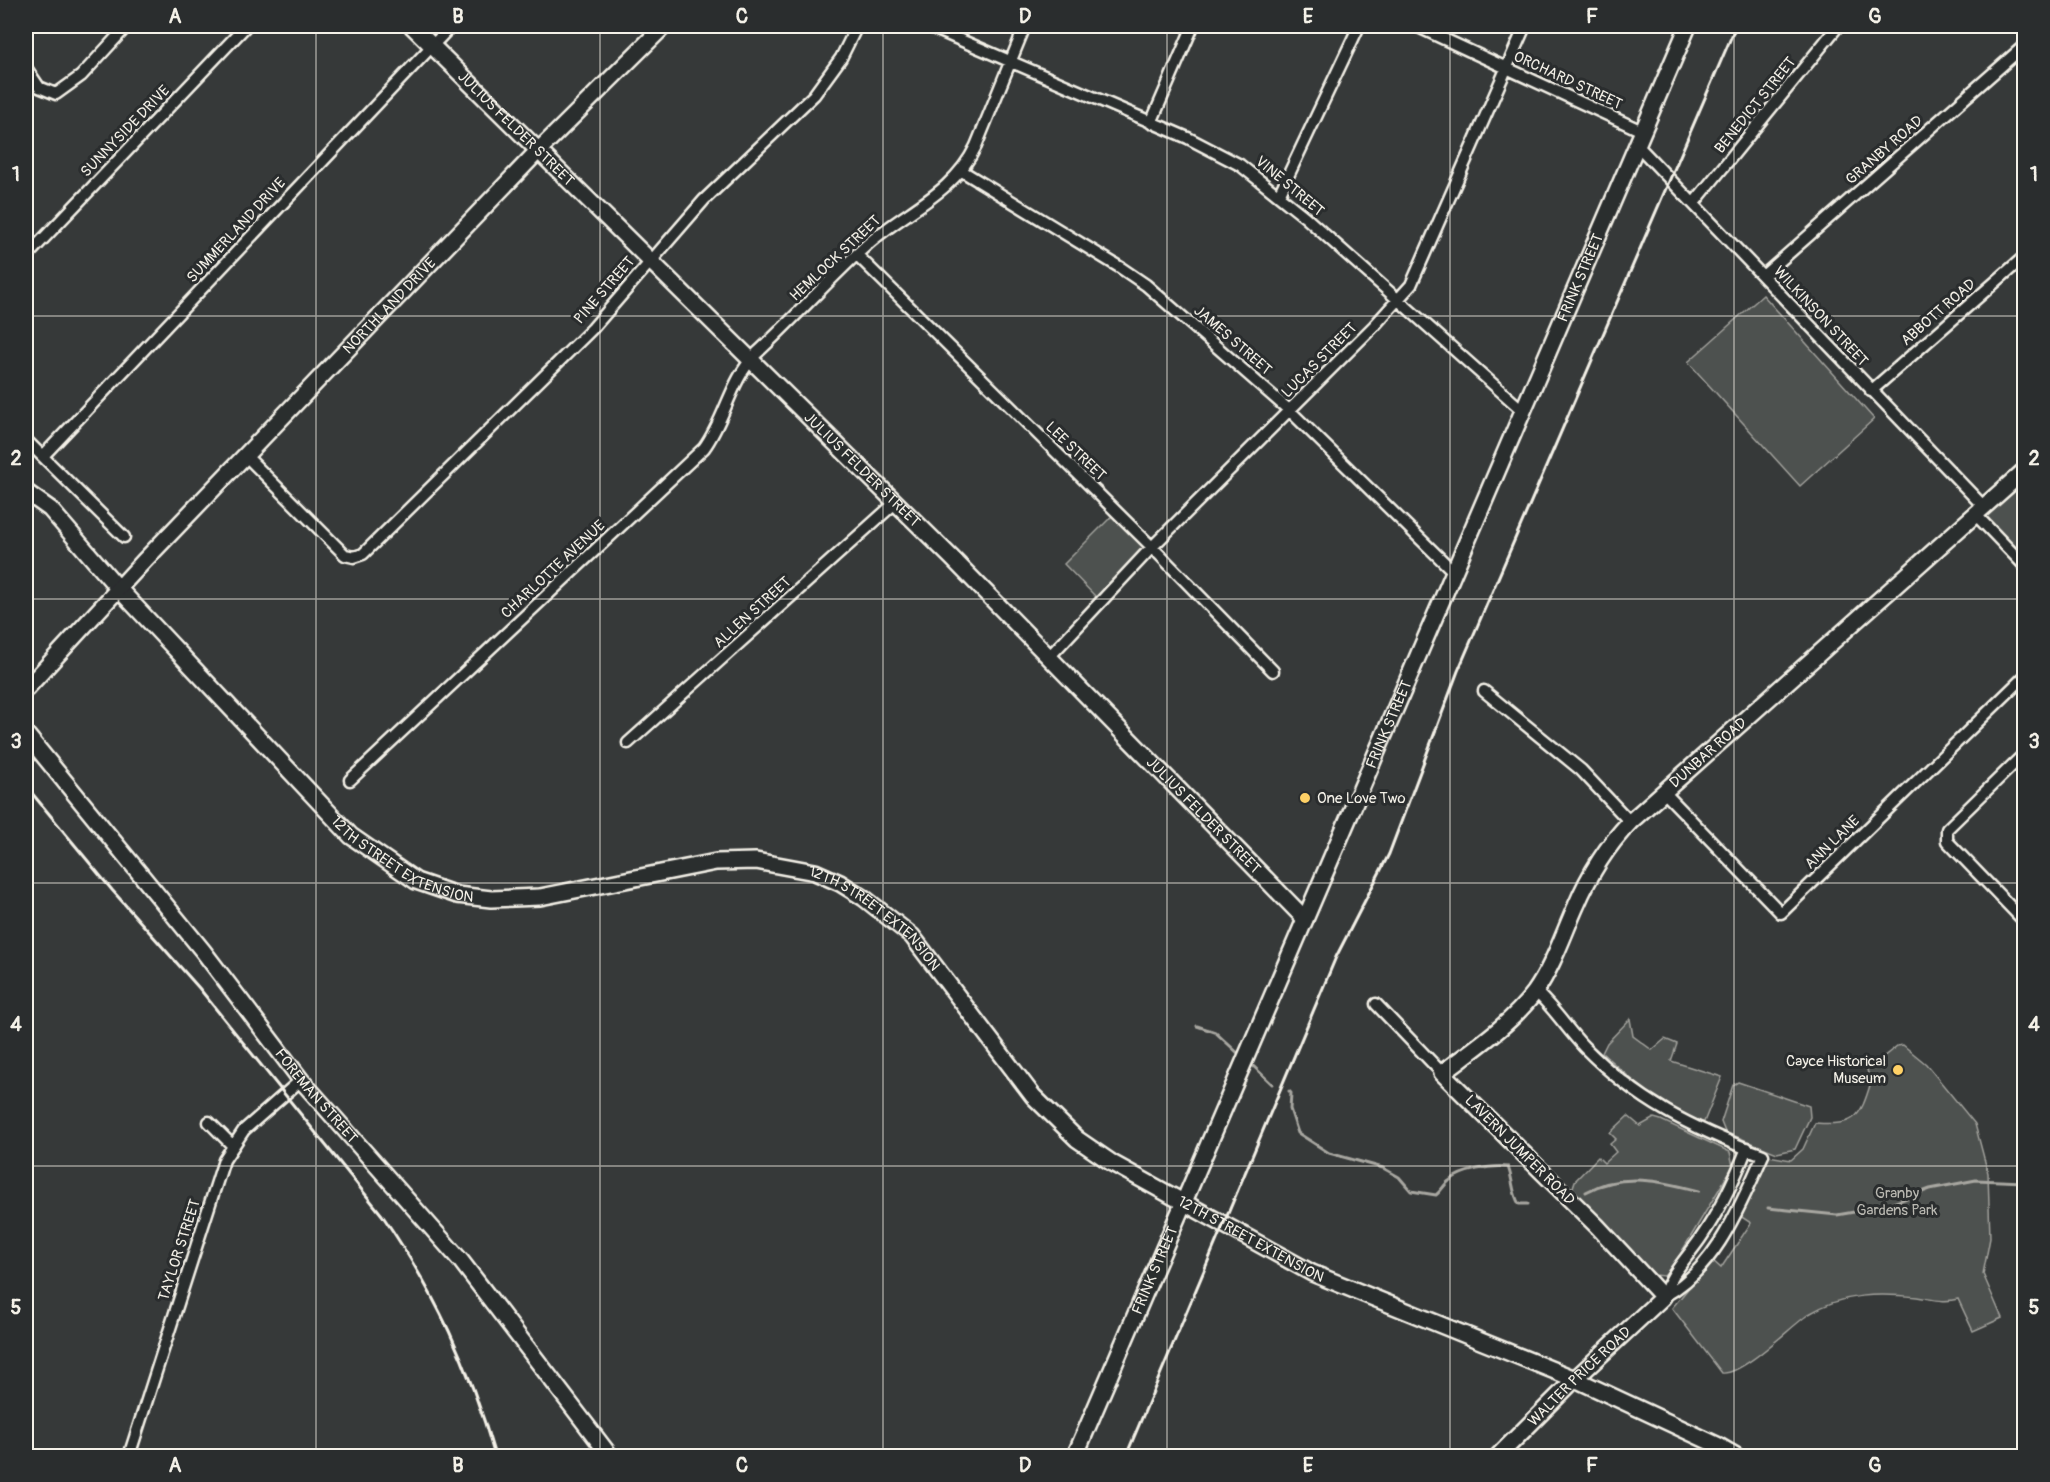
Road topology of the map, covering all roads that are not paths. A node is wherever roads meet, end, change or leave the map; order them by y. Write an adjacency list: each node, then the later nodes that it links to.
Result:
1 (127, 26): 18 (street)
2 (246, 26): 27 (street, SUNNYSIDE DRIVE)
3 (412, 26): 15 (street, JULIUS FELDER STREET)
4 (451, 26): 15 (street, SUMMERLAND DRIVE)
5 (664, 26): 22 (street, NORTHLAND DRIVE)
6 (857, 26): 29 (street, PINE STREET)
7 (928, 26): 17 (street, VINE STREET)
8 (1025, 26): 17 (street, HEMLOCK STREET)
9 (1193, 26): 20 (street)
10 (1359, 26): 24 (street)
11 (1416, 26): 19 (street, ORCHARD STREET)
12 (1525, 26): 19 (street, LUCAS STREET)
13 (1688, 26): 21 (street, FRINK STREET)
14 (1838, 26): 25 (street, BENEDICT STREET)
15 (431, 45): 22 (street, JULIUS FELDER STREET); 37 (street, SUMMERLAND DRIVE)
16 (2025, 46): 30 (street, GRANBY ROAD)
17 (1010, 61): 20 (street, VINE STREET); 23 (street, HEMLOCK STREET)
18 (26, 68)
19 (1506, 68): 21 (street, ORCHARD STREET); 31 (street, LUCAS STREET)
20 (1151, 123): 24 (street, VINE STREET)
21 (1640, 138): 25 (street, WILKINSON STREET); 34 (street, FRINK STREET)
22 (538, 151): 29 (street, JULIUS FELDER STREET); 38 (street, NORTHLAND DRIVE)
23 (962, 171): 26 (street, HEMLOCK STREET); 35 (street, JAMES STREET)
24 (1279, 195): 31 (street, VINE STREET)
25 (1694, 203): 30 (street, WILKINSON STREET)
26 (857, 255): 32 (street, HEMLOCK STREET); 44 (street, LEE STREET)
27 (26, 257)
28 (2025, 257): 33 (street, ABBOTT ROAD)
29 (649, 261): 32 (street, JULIUS FELDER STREET); 38 (street, PINE STREET)
30 (1763, 276): 33 (street, WILKINSON STREET)
31 (1398, 300): 34 (street, VINE STREET); 35 (street, LUCAS STREET)
32 (749, 360): 41 (street, JULIUS FELDER STREET); 56 (street, CHARLOTTE AVENUE)
33 (1871, 391): 42 (street, WILKINSON STREET)
34 (1522, 410): 46 (street, FRINK STREET)
35 (1290, 411): 44 (street, LUCAS STREET); 46 (street, JAMES STREET)
36 (26, 440): 37 (street)
37 (43, 456): 43 (street)
38 (246, 456): 47 (street, NORTHLAND DRIVE)
39 (2025, 471): 42 (street, DUNBAR ROAD)
40 (26, 492): 47 (street, 12TH STREET EXTENSION)
41 (895, 503): 48 (street, JULIUS FELDER STREET); 54 (street, ALLEN STREET)
42 (1979, 511): 45 (street, WILKINSON STREET); 57 (street, DUNBAR ROAD)
43 (124, 537)
44 (1152, 547): 48 (street, LUCAS STREET); 49 (street, LEE STREET)
45 (2025, 565)
46 (1453, 572): 59 (street, FRINK STREET)
47 (118, 588): 51 (street); 68 (street, 12TH STREET EXTENSION)
48 (1049, 657): 59 (street, JULIUS FELDER STREET)
49 (1273, 671)
50 (2025, 676): 57 (street, ANN LANE)
51 (26, 689)
52 (1484, 691): 58 (street)
53 (26, 734): 64 (street, FOREMAN STREET)
54 (628, 743)
55 (2025, 754): 60 (street)
56 (350, 780)
57 (1664, 792): 58 (street, DUNBAR ROAD)
58 (1630, 822): 61 (street, DUNBAR ROAD)
59 (1305, 919): 68 (street, FRINK STREET)
60 (2025, 921)
61 (1535, 991): 63 (street, DUNBAR ROAD); 67 (street)
62 (1376, 1004): 63 (street, LAVERN JUMPER ROAD)
63 (1442, 1073): 69 (street, LAVERN JUMPER ROAD)
64 (301, 1080): 66 (street, TAYLOR STREET); 72 (street, FOREMAN STREET)
65 (209, 1122): 66 (street)
66 (232, 1145): 71 (street, TAYLOR STREET)
67 (1746, 1148): 69 (street); 69 (street)
68 (1184, 1202): 70 (street, 12TH STREET EXTENSION); 73 (street, FRINK STREET)
69 (1663, 1297): 70 (street, WALTER PRICE ROAD)
70 (1575, 1379): 74 (street, WALTER PRICE ROAD); 75 (street, 12TH STREET EXTENSION)
71 (129, 1456)
72 (609, 1456)
73 (1075, 1456)
74 (1498, 1456)
75 (1736, 1456)

